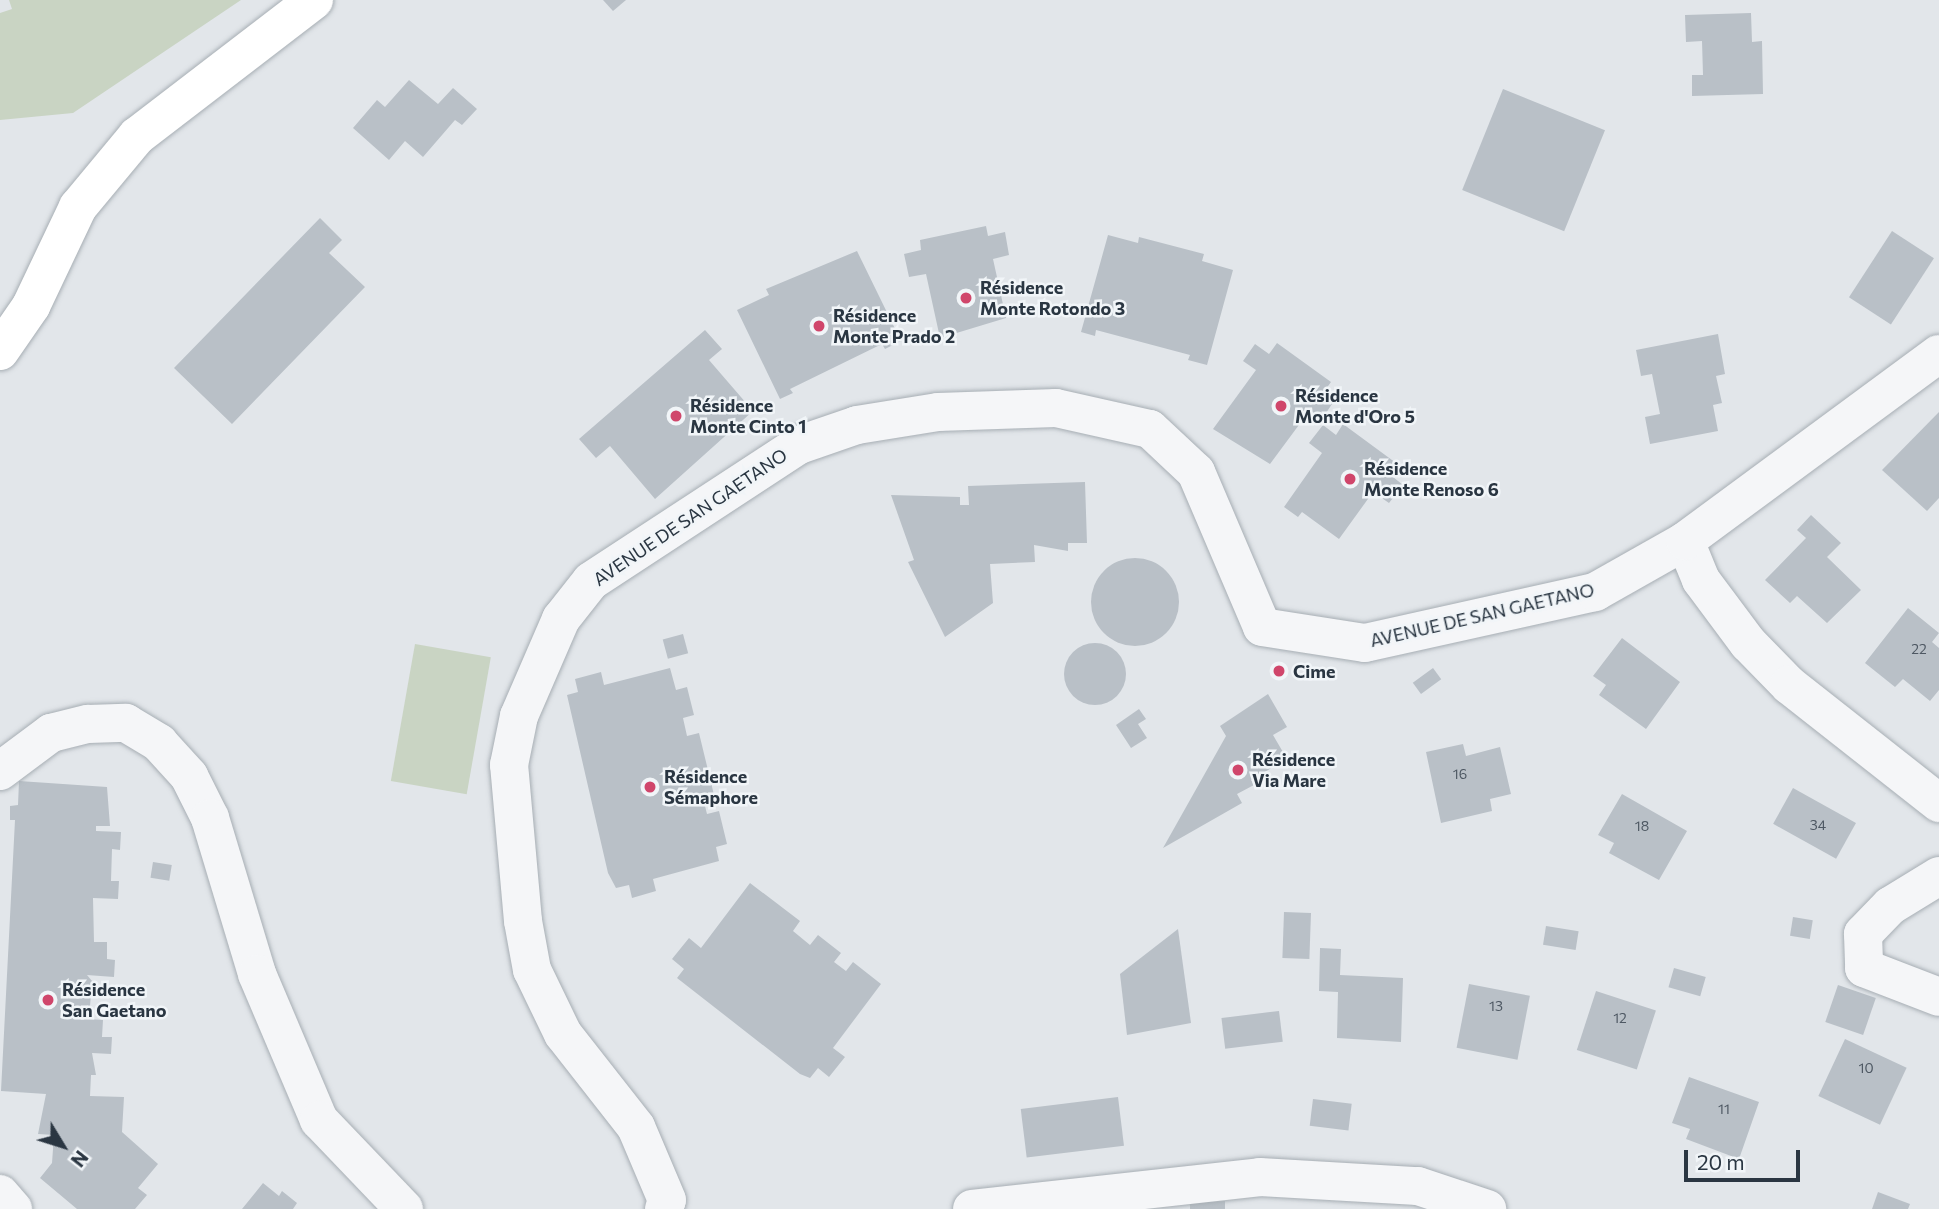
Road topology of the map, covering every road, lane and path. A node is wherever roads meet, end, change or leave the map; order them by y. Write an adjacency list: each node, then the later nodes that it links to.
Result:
1 (314, 0): 2 (main road)
2 (0, 351)
3 (1939, 354): 4 (street, AVENUE DE SAN GAETANO)
4 (1685, 541): 6 (street); 12 (street, AVENUE DE SAN GAETANO)
5 (0, 771): 11 (street)
6 (1939, 803)
7 (1939, 876): 8 (street)
8 (1939, 997)
9 (0, 1194): 10 (street)
10 (13, 1209)
11 (404, 1209)
12 (664, 1209)
13 (972, 1209): 14 (street)
14 (1487, 1209)

